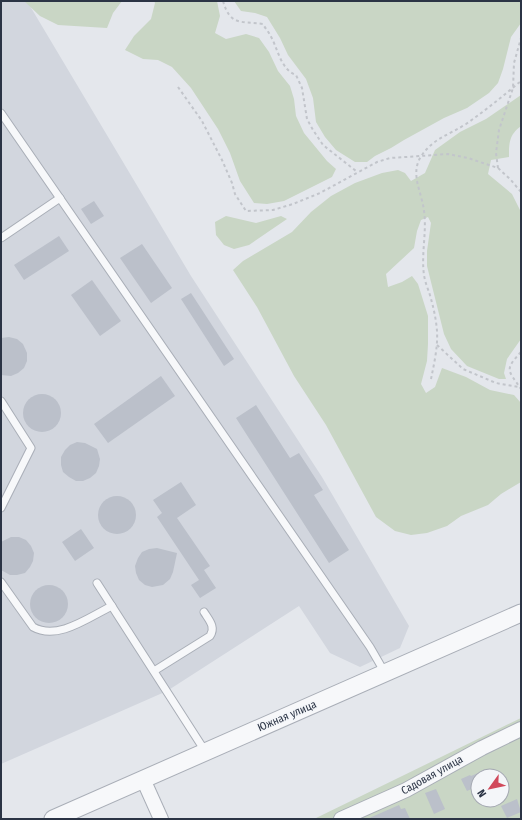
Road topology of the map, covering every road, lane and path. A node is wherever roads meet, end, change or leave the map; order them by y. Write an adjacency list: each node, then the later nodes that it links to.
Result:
1 (223, 1): 9 (path)
2 (521, 38): 5 (path)
3 (521, 81): 5 (path)
4 (178, 87): 9 (path)
5 (513, 88): 7 (path); 8 (path)
6 (1, 113): 11 (lane)
7 (421, 156): 8 (path); 9 (path); 13 (path)
8 (498, 168): 10 (path)
9 (357, 172)
10 (521, 192)
11 (60, 198): 12 (lane); 25 (lane)
12 (1, 238)
13 (437, 345): 15 (path); 16 (path)
14 (521, 352): 16 (path)
15 (431, 379)
16 (520, 388)
17 (1, 401): 18 (lane)
18 (1, 508)
19 (1, 582): 21 (lane)
20 (97, 583): 21 (lane)
21 (112, 606): 24 (lane)
22 (204, 612): 24 (lane)
23 (521, 613): 25 (street, Южная улица)
24 (154, 672): 27 (lane)
25 (385, 674): 27 (street, Южная улица)
26 (521, 728): 31 (street, Садовая улица)
27 (205, 751): 28 (street, Южная улица)
28 (142, 779): 29 (street, Южная улица); 30 (street)
29 (54, 819)
30 (161, 819)
31 (341, 819)

